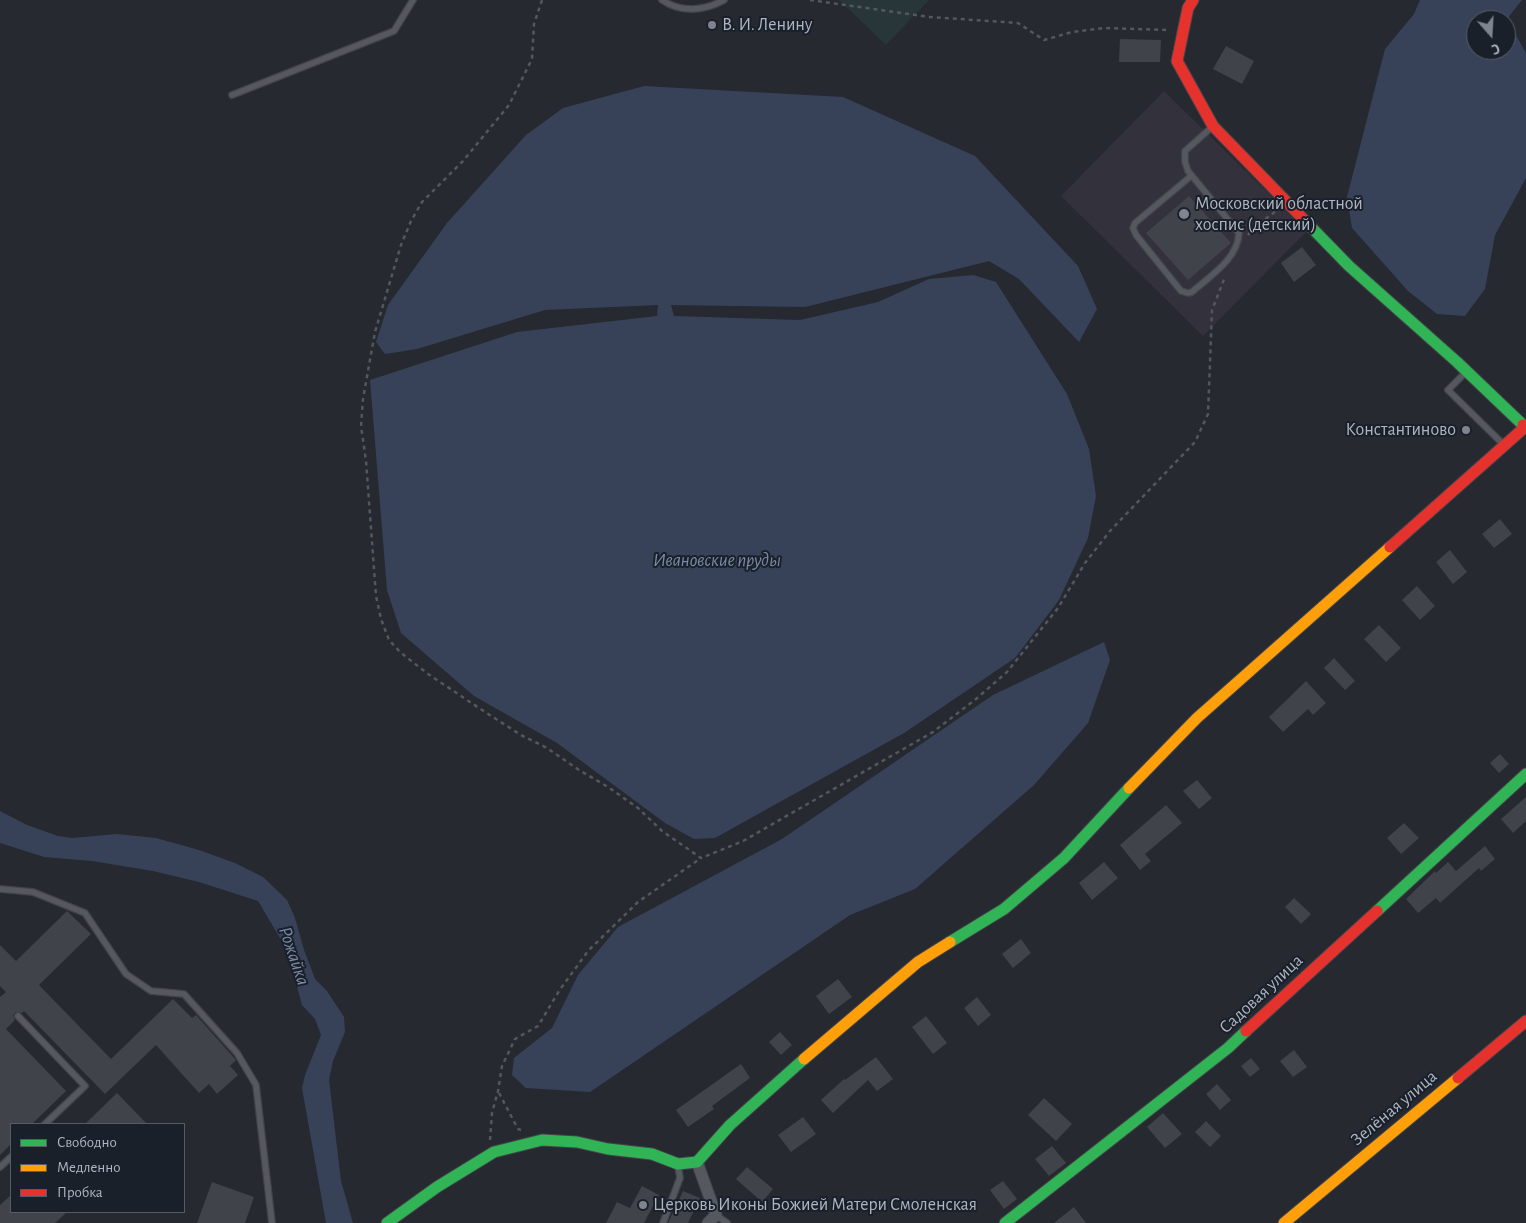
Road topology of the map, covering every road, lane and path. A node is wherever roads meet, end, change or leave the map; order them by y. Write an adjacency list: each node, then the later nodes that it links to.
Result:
1 (413, 0): 8 (lane)
2 (542, 0): 18 (path)
3 (662, 0): 4 (lane)
4 (724, 0)
5 (810, 0): 7 (path)
6 (1193, 0): 7 (street)
7 (1183, 30): 9 (street)
8 (232, 95)
9 (1214, 126): 10 (lane); 11 (street)
10 (1191, 176): 10 (lane)
11 (1286, 202): 12 (path); 14 (street)
12 (1244, 242)
13 (1227, 272): 18 (path)
14 (1467, 372): 15 (street); 16 (lane)
15 (1526, 427): 16 (street)
16 (1505, 446): 27 (street)
17 (1526, 774): 35 (street, Садовая улица)
18 (701, 858): 22 (path)
19 (0, 888): 31 (lane)
20 (18, 1016): 23 (lane)
21 (1526, 1021): 36 (street, Зелёная улица)
22 (498, 1091): 24 (path); 25 (path)
23 (46, 1123)
24 (542, 1140): 25 (street); 28 (street)
25 (494, 1152): 32 (street)
26 (10, 1157): 29 (lane)
27 (697, 1162): 28 (street); 30 (street)
28 (678, 1164): 33 (lane)
29 (0, 1167)
30 (712, 1219): 34 (lane)
31 (272, 1223)
32 (387, 1223)
33 (664, 1223)
34 (727, 1223)
35 (1005, 1223)
36 (1284, 1223)

